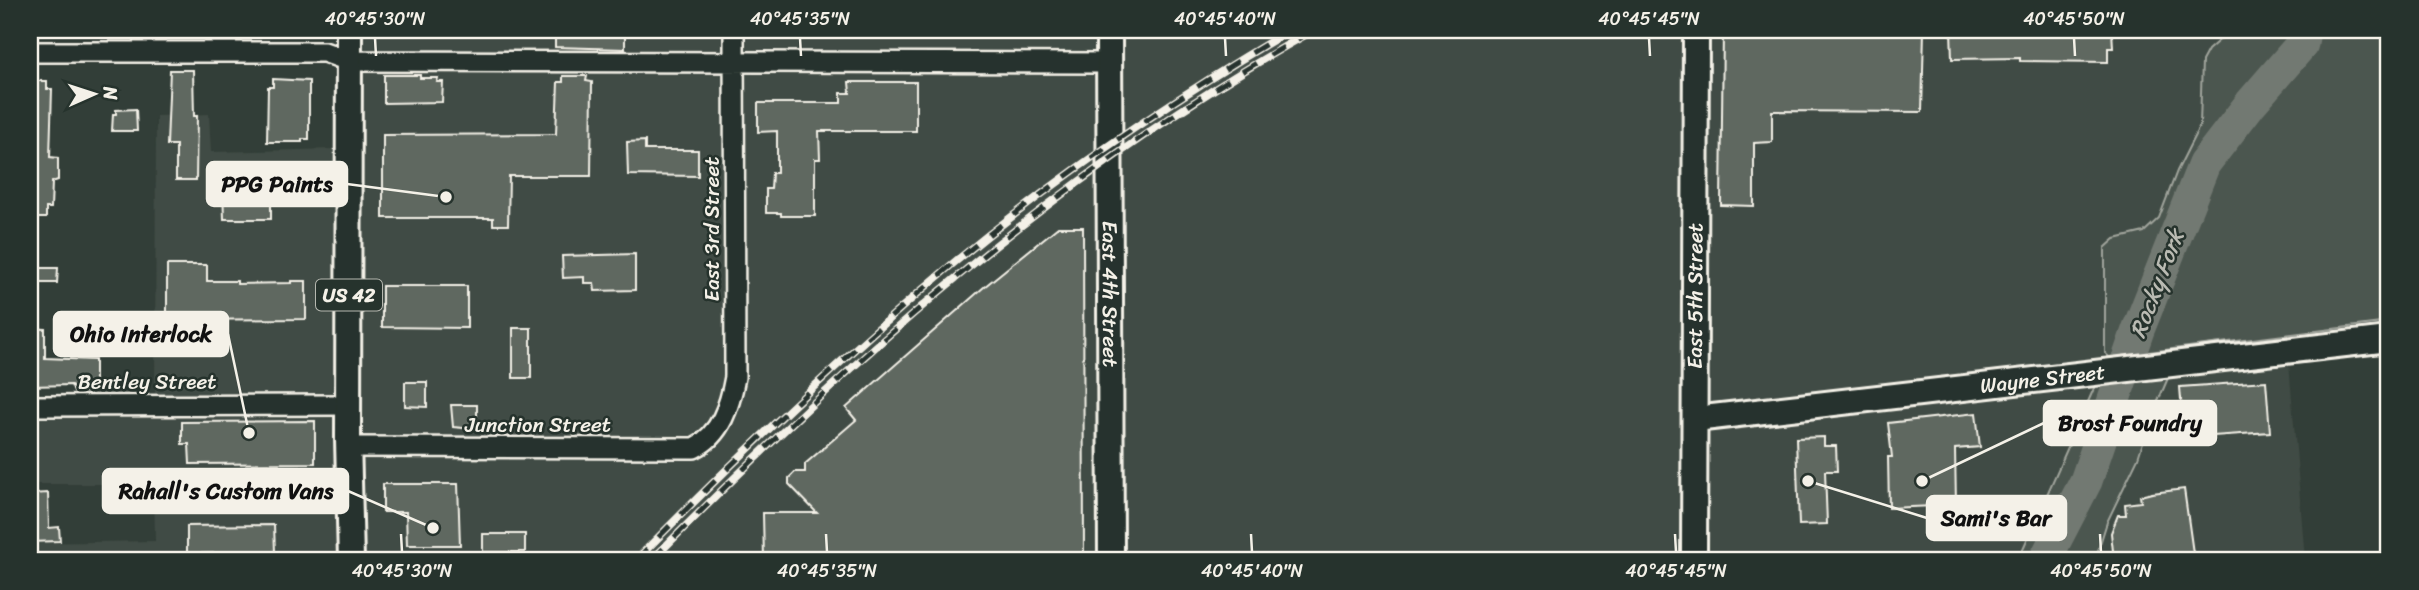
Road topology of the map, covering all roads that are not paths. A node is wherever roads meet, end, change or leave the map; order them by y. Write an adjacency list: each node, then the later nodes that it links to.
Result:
1 (349, 30): 6 (main road, US 42)
2 (734, 30): 7 (street, East 3rd Street)
3 (1109, 30): 8 (main road, East 4th Street)
4 (1696, 30): 12 (main road, East 5th Street)
5 (30, 52): 6 (street)
6 (349, 61): 7 (street); 10 (main road, US 42)
7 (734, 62): 8 (street); 13 (street, East 3rd Street)
8 (1109, 63): 16 (main road, East 4th Street)
9 (2389, 339): 12 (main road, Wayne Street)
10 (348, 405): 11 (street, Bentley Street); 14 (main road, US 42)
11 (30, 406)
12 (1695, 419): 17 (main road, East 5th Street)
13 (719, 426): 14 (street, Junction Street)
14 (348, 447): 15 (main road, US 42)
15 (351, 560)
16 (1111, 560)
17 (1694, 560)

